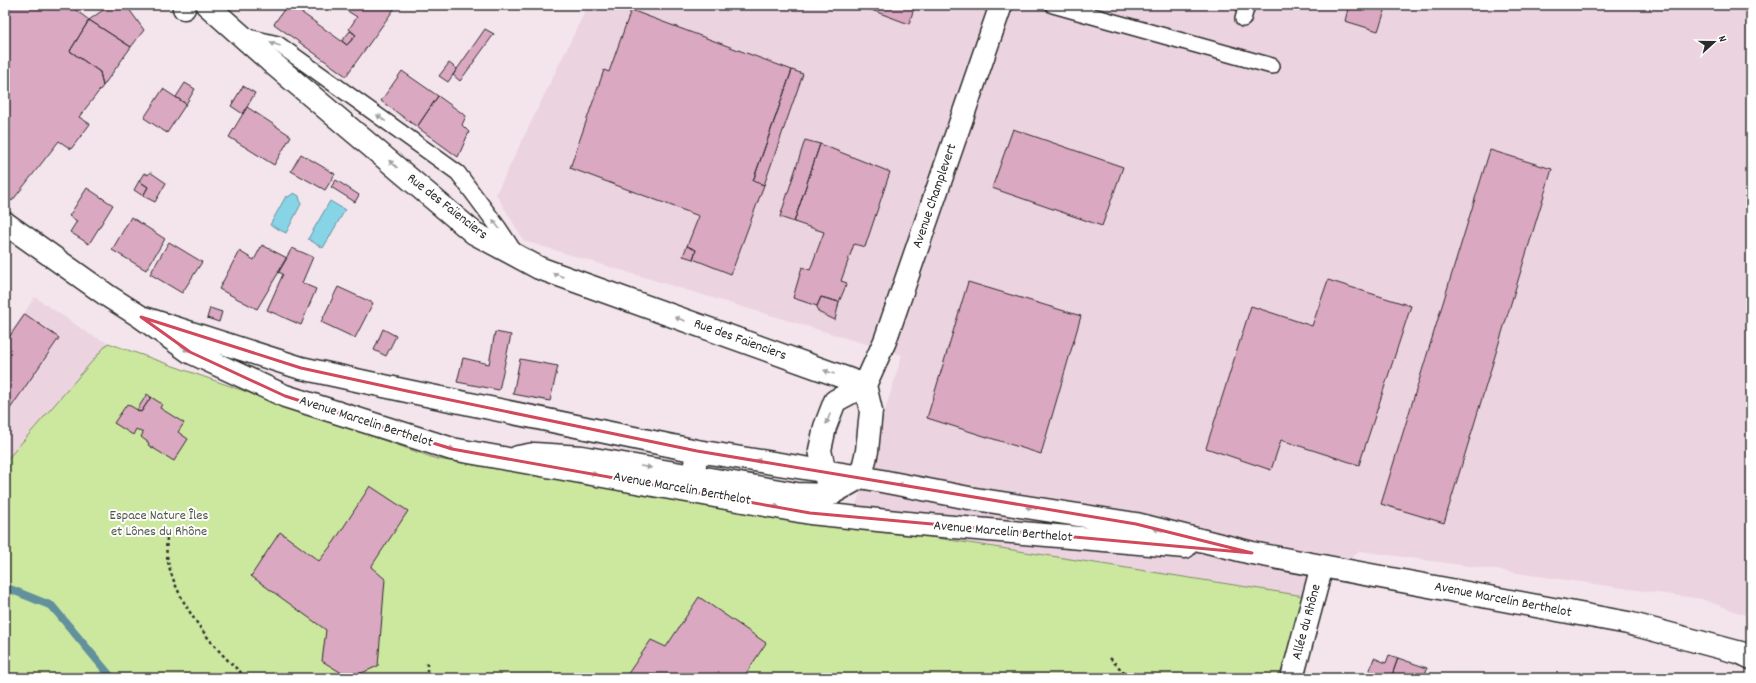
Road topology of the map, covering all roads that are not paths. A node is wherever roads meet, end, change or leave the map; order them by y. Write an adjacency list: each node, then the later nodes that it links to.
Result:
1 (208, 5): 6 (street, Rue des Faïenciers)
2 (1001, 5): 11 (street, Avenue Champlevert)
3 (1053, 5): 7 (lane)
4 (1247, 5): 5 (lane)
5 (1243, 19)
6 (243, 36): 9 (street, Rue des Faïenciers, one-way to 6); 9 (lane, one-way to 6)
7 (1272, 66)
8 (5, 223): 10 (street, Avenue Marcelin Berthelot)
9 (518, 257): 11 (street, Rue des Faïenciers, one-way to 9)
10 (141, 317): 12 (street, Avenue Marcelin Berthelot); 15 (street, Avenue Marcelin Berthelot, one-way to 15)
11 (865, 385): 13 (street, one-way to 13); 14 (street)
12 (697, 451): 13 (street, Avenue Marcelin Berthelot, one-way to 12); 15 (street)
13 (823, 471): 14 (street, Avenue Marcelin Berthelot); 16 (street)
14 (861, 477): 16 (street); 18 (street, Avenue Marcelin Berthelot, one-way to 14)
15 (692, 483): 16 (street); 17 (street, Avenue Marcelin Berthelot, one-way to 17)
16 (829, 495): 17 (street)
17 (847, 517): 18 (street, Avenue Marcelin Berthelot)
18 (1252, 553): 19 (street, Avenue Marcelin Berthelot)
19 (1322, 566): 20 (street, Avenue Marcelin Berthelot); 21 (street, Allée du Rhône)
20 (1751, 658)
21 (1292, 678)

